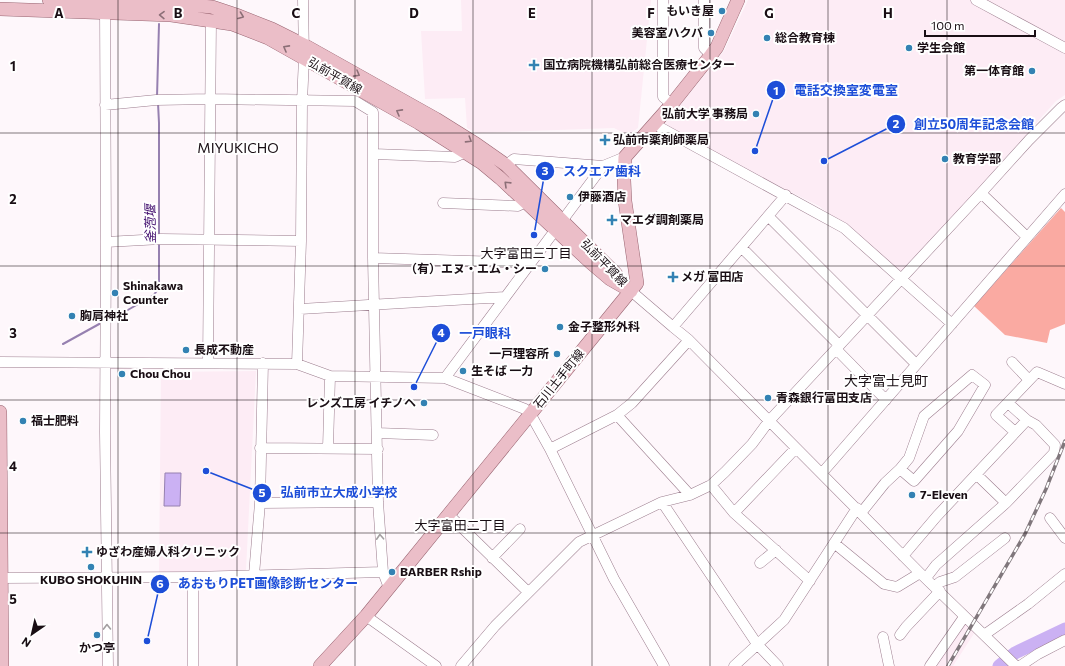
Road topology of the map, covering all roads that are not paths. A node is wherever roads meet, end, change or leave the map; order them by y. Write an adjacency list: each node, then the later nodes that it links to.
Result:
1 (49, 0): 7 (main road, 弘前平賀線)
2 (303, 0): 11 (street)
3 (663, 0): 15 (street)
4 (704, 0): 12 (street)
5 (738, 0): 12 (main road)
6 (976, 0): 10 (street)
7 (104, 5): 8 (main road, 弘前平賀線); 9 (main road, 弘前平賀線); 16 (street)
8 (0, 9)
9 (212, 9): 11 (main road, 弘前平賀線); 13 (street)
10 (1065, 48)
11 (304, 52): 14 (street); 19 (main road, 弘前平賀線, one-way to 11); 22 (main road, 弘前平賀線, one-way to 22)
12 (711, 55): 15 (main road)
13 (210, 99): 14 (street); 16 (street); 33 (street)
14 (302, 102): 20 (street); 34 (street)
15 (672, 104): 18 (main road)
16 (105, 105): 35 (street)
17 (1065, 105): 24 (street)
18 (654, 124): 21 (main road); 26 (street)
19 (466, 152): 20 (street); 27 (main road, 弘前平賀線, one-way to 19)
20 (374, 154): 37 (street)
21 (625, 157): 23 (street); 40 (main road, 石川土手町線)
22 (506, 165): 23 (street); 31 (main road, 弘前平賀線)
23 (603, 166): 31 (street)
24 (981, 193): 32 (street); 39 (street)
25 (1065, 194): 29 (street)
26 (786, 195): 30 (street); 39 (street)
27 (526, 202): 28 (street); 31 (main road, 弘前平賀線)
28 (443, 203)
29 (1062, 205): 32 (street)
30 (768, 216): 36 (street); 44 (street)
31 (559, 226): 38 (street); 40 (main road, 弘前平賀線)
32 (1027, 237): 45 (street)
33 (210, 240): 34 (street); 35 (street); 52 (street)
34 (301, 241): 43 (street)
35 (106, 242): 50 (street)
36 (742, 248): 46 (street); 48 (street)
37 (373, 258): 38 (street); 42 (street)
38 (531, 263): 41 (street)
39 (901, 279): 44 (street); 45 (street)
40 (631, 291): 46 (street); 64 (main road, 石川土手町線)
41 (505, 297): 42 (street); 58 (street)
42 (375, 306): 43 (street); 57 (street)
43 (300, 309): 54 (street)
44 (868, 314): 48 (street); 55 (street)
45 (952, 324): 55 (street)
46 (673, 327): 47 (street)
47 (689, 340): 65 (street); 67 (street)
48 (838, 347): 61 (street); 67 (street)
49 (0, 362): 50 (street)
50 (106, 362): 52 (street); 102 (street)
51 (1012, 362): 59 (street)
52 (208, 363): 53 (street)
53 (263, 363): 54 (street); 71 (street)
54 (297, 364): 56 (street)
55 (916, 364): 61 (street)
56 (330, 376): 57 (street); 72 (street)
57 (376, 378): 58 (street); 69 (street)
58 (445, 378): 64 (street)
59 (1029, 380): 60 (street); 62 (street)
60 (1065, 384)
61 (886, 400): 77 (street)
62 (1008, 403): 66 (street); 68 (street)
63 (0, 412): 104 (main road)
64 (531, 414): 75 (street); 87 (main road, 石川土手町線)
65 (617, 415): 75 (street); 80 (street)
66 (1027, 420): 68 (street); 84 (street)
67 (769, 421): 73 (street); 79 (street)
68 (1015, 432): 78 (street)
69 (377, 433): 70 (street); 74 (street)
70 (433, 434)
71 (260, 448): 72 (street); 83 (street)
72 (328, 448): 74 (street)
73 (796, 448): 77 (street); 86 (street)
74 (378, 449): 81 (street)
75 (550, 449): 90 (street)
76 (900, 469): 76 (street); 85 (street)
77 (822, 473): 85 (street)
78 (976, 474): 84 (street); 95 (street)
79 (711, 485): 80 (street); 86 (street)
80 (690, 495): 82 (street)
81 (378, 502): 83 (street); 98 (street, one-way to 81)
82 (662, 502): 90 (street); 115 (street)
83 (260, 503): 100 (street)
84 (1006, 503): 101 (street)
85 (859, 511): 93 (street); 95 (street)
86 (734, 513): 94 (street)
87 (449, 515): 96 (street); 106 (main road, 石川土手町線)
88 (1050, 518): 92 (street)
89 (520, 528): 96 (street)
90 (592, 535): 108 (street); 122 (street)
91 (1004, 538): 107 (street)
92 (1065, 538)
93 (834, 543): 101 (street); 105 (street)
94 (776, 550): 97 (street); 105 (street)
95 (903, 556): 101 (street)
96 (492, 558): 108 (street)
97 (760, 563)
98 (382, 572): 100 (street); 106 (street)
99 (1065, 574): 112 (street)
100 (254, 575): 103 (street)
101 (923, 576): 107 (street)
102 (107, 577): 103 (street); 104 (street); 117 (street, one-way to 102)
103 (193, 577): 118 (street)
104 (1, 578): 116 (main road)
105 (810, 581): 115 (street)
106 (389, 588): 109 (main road, 石川土手町線)
107 (937, 588): 110 (street); 111 (street)
108 (528, 592): 121 (street)
109 (366, 616): 119 (main road, 石川土手町線); 120 (street)
110 (964, 617): 112 (street); 126 (street)
111 (900, 635)
112 (984, 635): 127 (street)
113 (884, 637): 125 (street)
114 (1065, 640): 127 (street)
115 (757, 644): 123 (street); 124 (street)
116 (2, 666)
117 (108, 666)
118 (193, 666)
119 (320, 666)
120 (436, 666)
121 (460, 666)
122 (664, 666)
123 (734, 666)
124 (778, 666)
125 (889, 666)
126 (930, 666)
127 (1017, 666)

